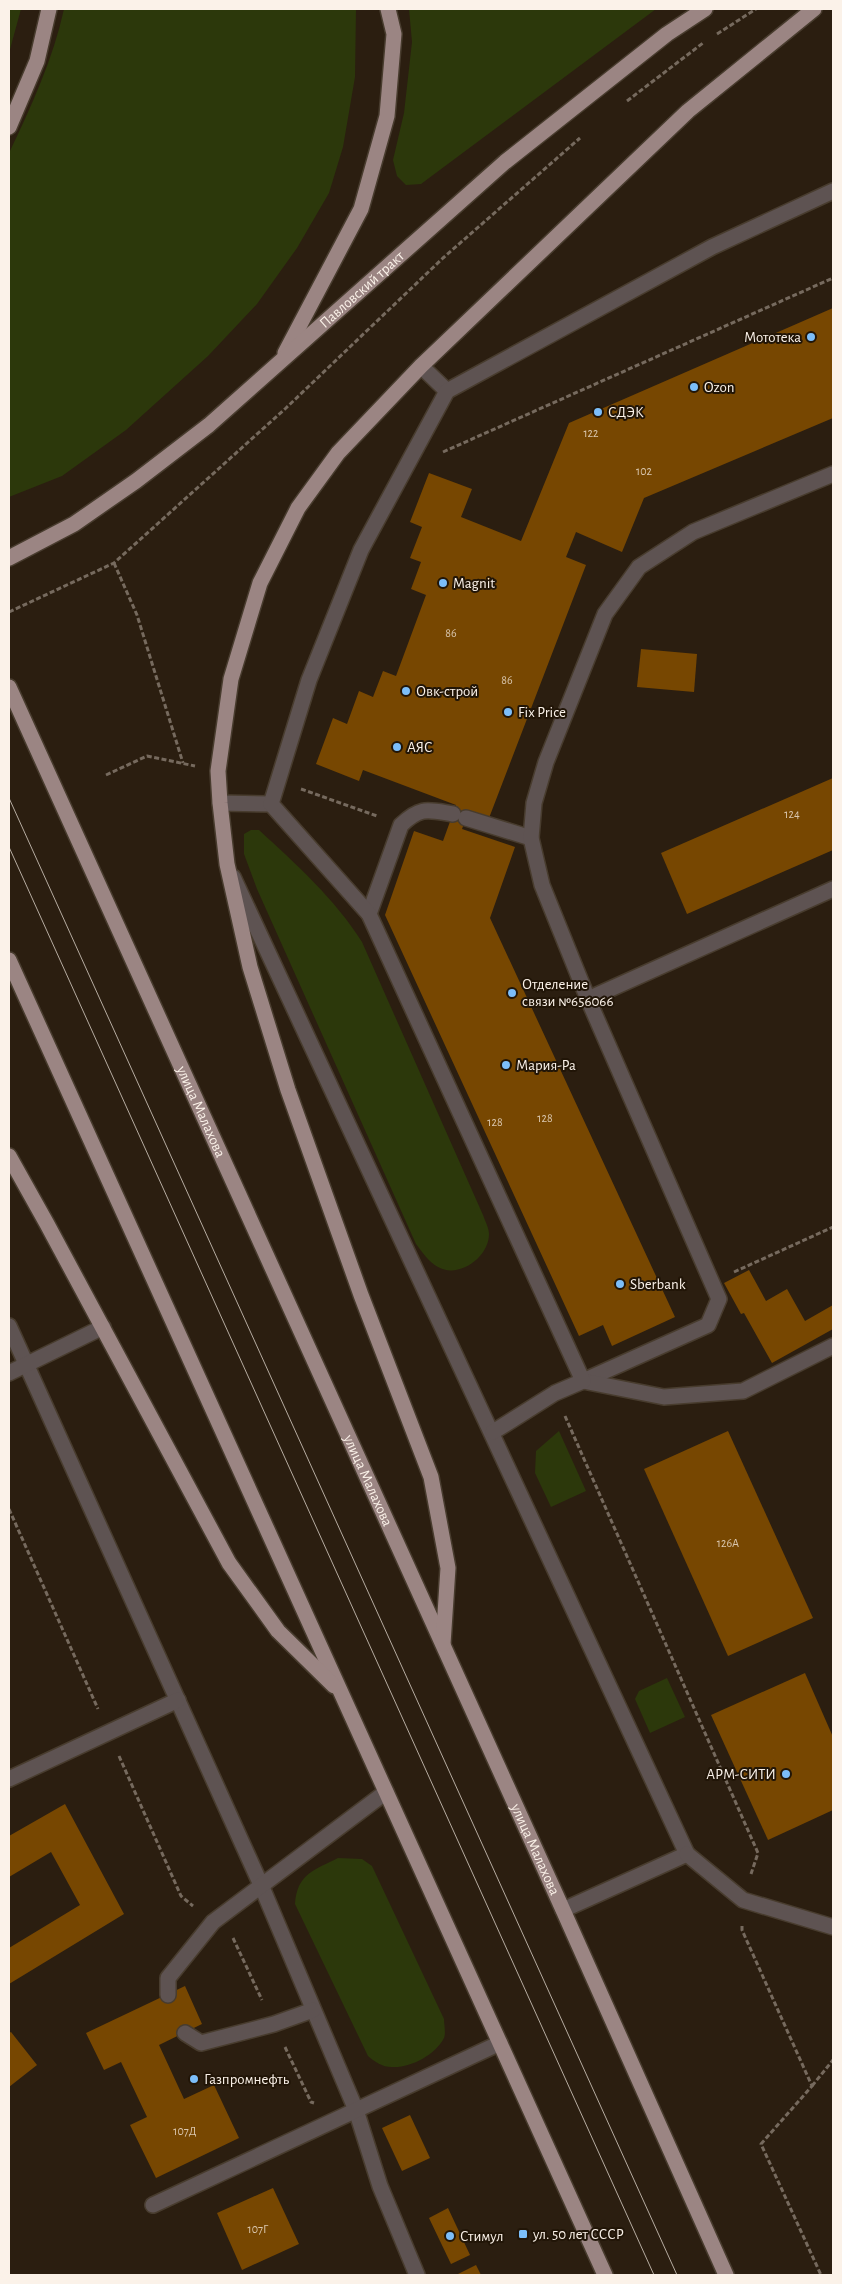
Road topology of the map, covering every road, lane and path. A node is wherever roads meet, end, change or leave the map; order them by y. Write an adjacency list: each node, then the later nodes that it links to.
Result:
1 (49, 9): 7 (main road)
2 (388, 9): 11 (main road)
3 (706, 9): 11 (main road, Павловский тракт)
4 (756, 9): 6 (path)
5 (814, 9): 12 (main road)
6 (623, 104)
7 (9, 127)
8 (584, 134): 17 (path)
9 (833, 192): 13 (street)
10 (833, 278): 14 (path)
11 (279, 363): 16 (main road, Павловский тракт)
12 (421, 366): 13 (street); 23 (main road)
13 (447, 391): 14 (street)
14 (406, 468): 24 (street)
15 (833, 474): 25 (street)
16 (9, 558)
17 (114, 563): 18 (path); 21 (path)
18 (9, 612)
19 (9, 688): 43 (main road, улица Малахова)
20 (147, 756): 22 (path)
21 (183, 764)
22 (106, 774)
23 (220, 804): 24 (street); 26 (main road)
24 (271, 804): 28 (street)
25 (531, 838): 28 (street); 30 (street)
26 (228, 864): 41 (street); 43 (main road)
27 (833, 889): 30 (street)
28 (369, 914): 39 (street)
29 (9, 960): 44 (main road)
30 (588, 999): 33 (street)
31 (9, 1156): 35 (main road)
32 (833, 1227): 33 (path)
33 (712, 1282): 39 (street)
34 (9, 1326): 37 (street)
35 (103, 1326): 37 (street); 44 (main road)
36 (833, 1346): 39 (street)
37 (26, 1364): 38 (street); 45 (street)
38 (9, 1373)
39 (583, 1381): 40 (street)
40 (555, 1393): 41 (street); 51 (path)
41 (493, 1432): 49 (street)
42 (9, 1509): 46 (path)
43 (442, 1644): 52 (main road, улица Малахова)
44 (341, 1692): 48 (main road)
45 (178, 1700): 46 (street); 50 (street)
46 (108, 1732): 47 (street); 53 (path)
47 (9, 1780)
48 (386, 1792): 50 (street); 59 (main road)
49 (686, 1854): 51 (street); 52 (street)
50 (261, 1886): 53 (street); 56 (street)
51 (743, 1900): 54 (street); 61 (path)
52 (563, 1910): 66 (main road, улица Малахова)
53 (213, 1922): 55 (street); 57 (path)
54 (833, 1927)
55 (168, 1994)
56 (313, 2010): 57 (street); 62 (street)
57 (274, 2024): 58 (street); 62 (path)
58 (184, 2033)
59 (500, 2043): 62 (street); 65 (main road)
60 (833, 2060): 61 (path)
61 (812, 2086): 67 (path)
62 (356, 2110): 63 (street); 64 (street)
63 (153, 2204)
64 (417, 2275)
65 (605, 2275)
66 (726, 2275)
67 (821, 2275)

